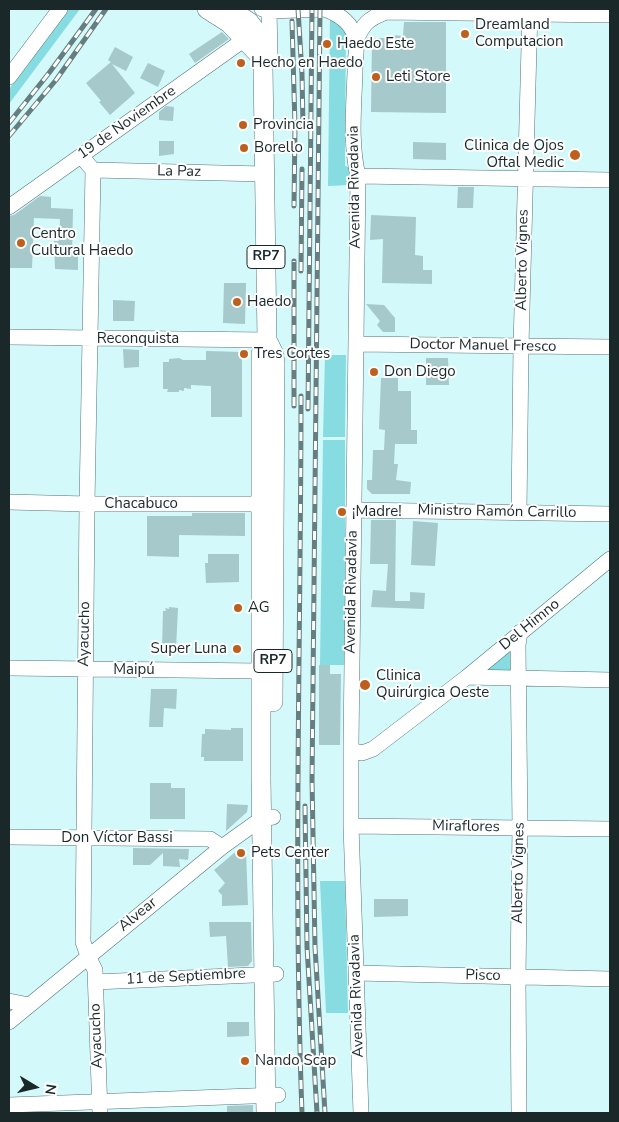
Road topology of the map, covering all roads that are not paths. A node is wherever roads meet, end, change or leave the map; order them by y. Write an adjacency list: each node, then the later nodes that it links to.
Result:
1 (60, 9): 12 (street)
2 (207, 9): 9 (main road)
3 (229, 9): 11 (main road, RP7)
4 (326, 9): 5 (street); 10 (street)
5 (267, 10): 11 (street)
6 (382, 10): 7 (street); 10 (street)
7 (530, 11): 8 (street); 17 (street, Alberto Vignes)
8 (610, 15)
9 (245, 39): 11 (main road); 13 (street, 19 de Noviembre)
10 (356, 40): 16 (street, Avenida Rivadavia)
11 (262, 61): 15 (main road, RP7)
12 (9, 77)
13 (81, 156): 14 (street); 19 (street, 19 de Noviembre)
14 (93, 170): 15 (street, La Paz); 21 (street, Ayacucho)
15 (264, 174): 22 (main road, RP7)
16 (358, 176): 17 (street); 23 (street, Avenida Rivadavia)
17 (525, 178): 18 (street); 24 (street, Alberto Vignes)
18 (610, 180)
19 (9, 207)
20 (9, 337): 21 (street, Reconquista)
21 (89, 339): 22 (street, Reconquista); 27 (street, Ayacucho)
22 (267, 340): 28 (main road, RP7)
23 (356, 344): 24 (street, Doctor Manuel Fresco); 29 (street, Avenida Rivadavia)
24 (521, 346): 25 (street, Doctor Manuel Fresco); 30 (street, Alberto Vignes)
25 (610, 347)
26 (9, 502): 27 (street, Chacabuco)
27 (87, 504): 28 (street, Chacabuco); 35 (street, Ayacucho)
28 (267, 504): 36 (main road, RP7); 41 (main road, RP7)
29 (353, 510): 30 (street, Ministro Ramón Carrillo); 40 (street, Avenida Rivadavia)
30 (520, 512): 31 (street, Ministro Ramón Carrillo)
31 (610, 514)
32 (610, 559): 33 (street, Del Himno)
33 (520, 632): 37 (street, Del Himno); 38 (street, Alberto Vignes)
34 (9, 668): 35 (street, Maipú)
35 (85, 670): 36 (street, Maipú); 46 (street, Ayacucho)
36 (260, 671): 41 (main road, RP7)
37 (467, 677): 38 (street); 40 (street, Del Himno)
38 (518, 678): 39 (street); 43 (street, Alberto Vignes)
39 (610, 680)
40 (351, 750): 42 (street, Avenida Rivadavia)
41 (267, 818): 47 (street, Alvear); 50 (main road, RP7)
42 (351, 826): 43 (street, Miraflores); 49 (street, Avenida Rivadavia)
43 (520, 827): 44 (street, Miraflores); 51 (street, Alberto Vignes)
44 (610, 830)
45 (9, 837): 46 (street, Don Víctor Bassi)
46 (84, 838): 47 (street, Don Víctor Bassi); 48 (street, Ayacucho)
47 (222, 847): 48 (street, Alvear)
48 (88, 956): 53 (street, Ayacucho); 55 (street, Alvear)
49 (356, 973): 51 (street, Pisco); 60 (street, Avenida Rivadavia)
50 (270, 974): 53 (street, 11 de Septiembre); 57 (main road, RP7)
51 (518, 977): 52 (street, Pisco); 61 (street, Alberto Vignes)
52 (610, 979)
53 (95, 982): 59 (street, Ayacucho)
54 (9, 1001): 55 (street)
55 (29, 1006): 56 (street, Alvear)
56 (9, 1022)
57 (272, 1104): 59 (street)
58 (9, 1105): 59 (street)
59 (100, 1108)
60 (361, 1113)
61 (519, 1113)

